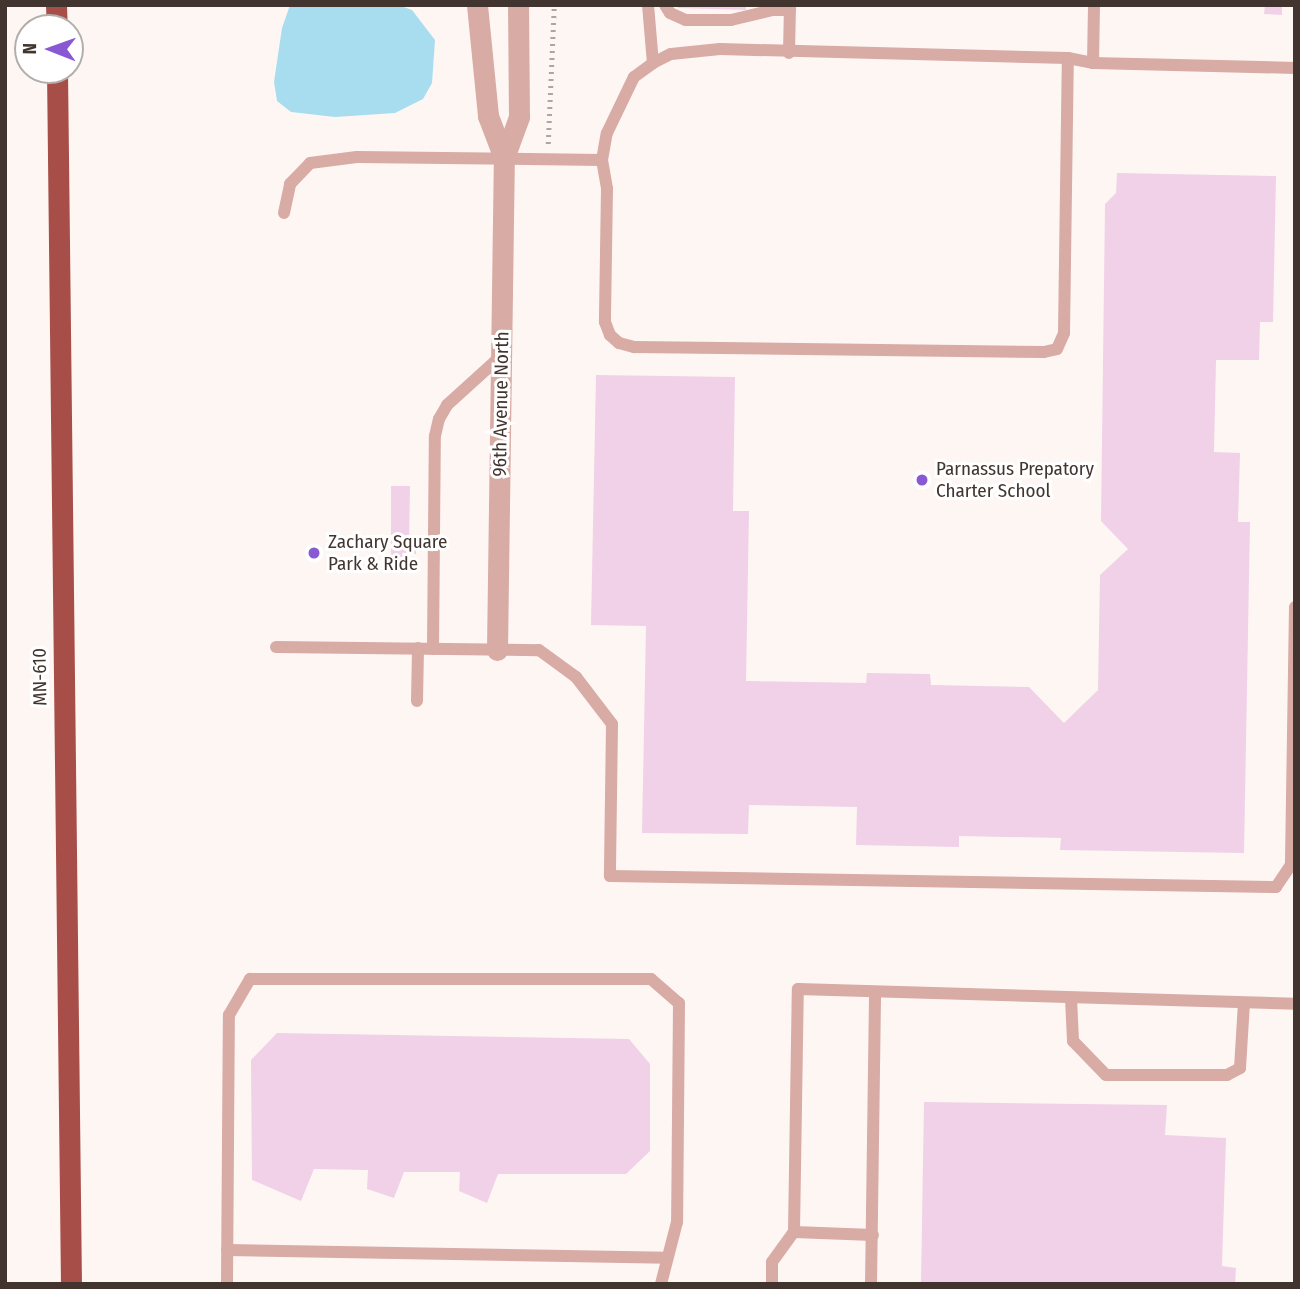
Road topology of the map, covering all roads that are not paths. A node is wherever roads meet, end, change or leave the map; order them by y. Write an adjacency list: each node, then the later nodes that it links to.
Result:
1 (477, 5): 13 (street, 96th Avenue North)
2 (518, 5): 13 (street, 96th Avenue North)
3 (648, 5): 9 (lane)
4 (665, 5): 6 (lane)
5 (1094, 5): 10 (lane)
6 (790, 8): 7 (lane)
7 (789, 53): 8 (lane); 9 (lane)
8 (1068, 58): 10 (lane); 14 (lane)
9 (653, 63): 14 (lane)
10 (1093, 63): 11 (lane)
11 (1295, 68)
12 (57, 84): 32 (highway, MN-610)
13 (504, 158): 14 (lane); 15 (lane); 16 (street, 96th Avenue North)
14 (602, 160)
15 (284, 213)
16 (501, 356): 20 (lane); 21 (street, 96th Avenue North)
17 (1295, 607): 23 (lane)
18 (276, 647): 19 (lane)
19 (418, 649): 20 (lane); 22 (lane)
20 (433, 649): 21 (lane)
21 (497, 650): 23 (lane)
22 (417, 701)
23 (1293, 866)
24 (875, 992): 25 (lane); 28 (lane); 29 (lane)
25 (1071, 998): 26 (lane); 26 (lane)
26 (1244, 1003): 27 (lane)
27 (1295, 1004)
28 (794, 1231): 29 (lane); 35 (lane)
29 (873, 1235): 36 (lane)
30 (227, 1250): 31 (lane); 31 (lane); 33 (lane)
31 (666, 1258): 34 (lane)
32 (71, 1284)
33 (227, 1284)
34 (662, 1284)
35 (772, 1284)
36 (871, 1284)

